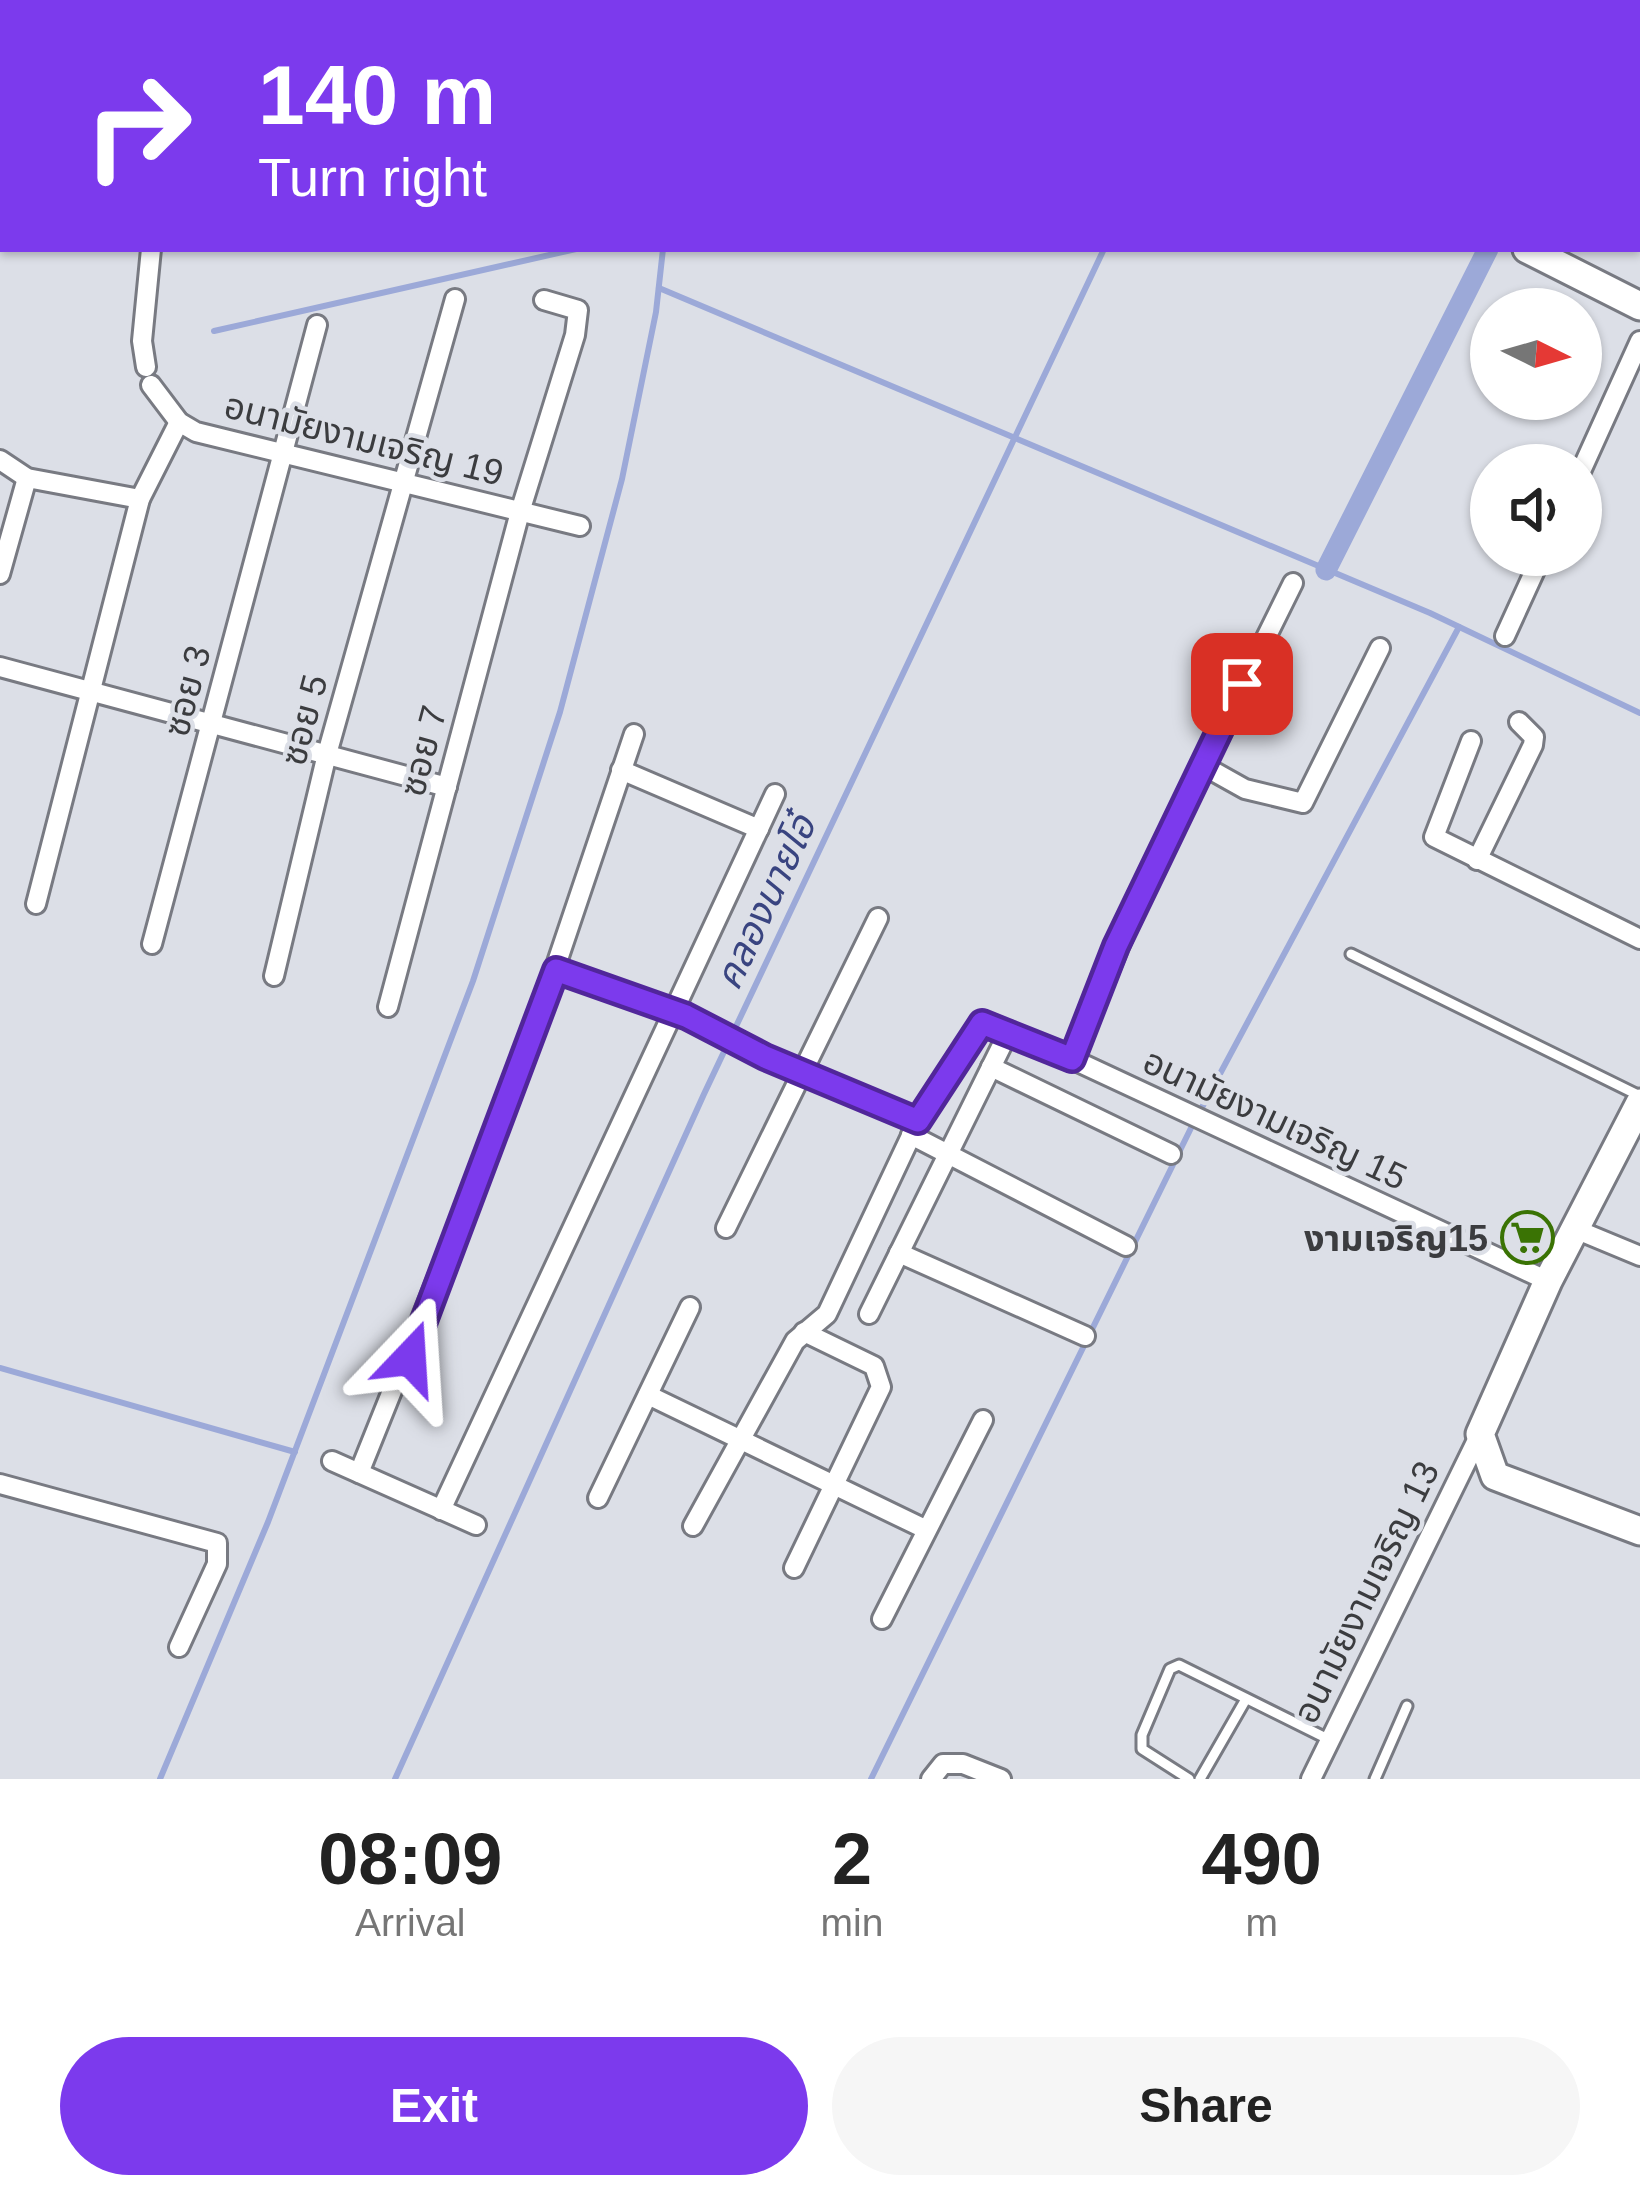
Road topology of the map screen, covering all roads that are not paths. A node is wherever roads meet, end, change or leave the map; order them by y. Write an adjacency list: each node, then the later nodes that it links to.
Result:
1 (151, 252): 8 (street, อนามัยงามเจริญ 19)
2 (1533, 252): 5 (street)
3 (455, 299): 13 (street, ซอย 5)
4 (544, 300): 15 (street, ซอย 7)
5 (1640, 306)
6 (316, 325): 10 (street, ซอย 3)
7 (1640, 341): 9 (street)
8 (179, 422): 10 (street, อนามัยงามเจริญ 19); 14 (street)
9 (1593, 444)
10 (285, 456): 13 (street, อนามัยงามเจริญ 19); 25 (street, ซอย 3)
11 (0, 460): 12 (street)
12 (27, 478): 14 (street); 17 (street)
13 (404, 483): 15 (street, อนามัยงามเจริญ 19); 28 (street, ซอย 5)
14 (140, 499): 23 (street)
15 (520, 512): 16 (street, อนามัยงามเจริญ 19); 31 (street, ซอย 7)
16 (580, 526)
17 (0, 574)
18 (1532, 576): 20 (street)
19 (1293, 583): 29 (street)
20 (1505, 636)
21 (1380, 647): 29 (street)
22 (0, 668): 23 (street)
23 (91, 691): 25 (street); 35 (street)
24 (1519, 722): 34 (street)
25 (212, 724): 28 (street); 38 (street, ซอย 3)
26 (634, 734): 30 (street)
27 (1471, 741): 34 (street)
28 (327, 754): 31 (street); 41 (street, ซอย 5)
29 (1202, 765): 45 (street)
30 (622, 770): 33 (street); 40 (street)
31 (447, 787): 42 (street, ซอย 7)
32 (775, 794): 33 (street)
33 (759, 829): 43 (street)
34 (1477, 860): 37 (street)
35 (37, 904)
36 (878, 918): 47 (street)
37 (1640, 939)
38 (152, 944)
39 (1352, 954): 48 (lane)
40 (556, 970): 43 (street); 67 (street)
41 (274, 976)
42 (388, 1006)
43 (674, 1011): 47 (street); 71 (street)
44 (1009, 1031): 45 (street, อนามัยงามเจริญ 15); 46 (street); 49 (street)
45 (1072, 1059): 57 (street, อนามัยงามเจริญ 15)
46 (991, 1067): 50 (street); 51 (street)
47 (802, 1072): 49 (street); 52 (street)
48 (1639, 1107): 53 (street)
49 (915, 1128): 51 (street); 60 (street)
50 (1172, 1154)
51 (949, 1155): 54 (street); 55 (street)
52 (726, 1228)
53 (1575, 1229): 56 (street); 57 (street)
54 (1126, 1246)
55 (899, 1252): 59 (street); 61 (street)
56 (1640, 1256)
57 (1548, 1281): 64 (street)
58 (691, 1307): 62 (street)
59 (869, 1313)
60 (804, 1332): 65 (street); 69 (street)
61 (1085, 1336)
62 (648, 1395): 65 (street); 70 (street)
63 (982, 1420): 74 (street)
64 (1480, 1434): 75 (street); 81 (street, อนามัยงามเจริญ 13)
65 (742, 1437): 69 (street); 73 (street)
66 (332, 1462): 67 (street)
67 (359, 1473): 71 (street)
68 (0, 1484): 78 (street)
69 (836, 1484): 74 (street); 76 (street)
70 (598, 1498)
71 (441, 1510): 72 (street)
72 (476, 1525)
73 (693, 1526)
74 (925, 1529): 77 (street)
75 (1640, 1532)
76 (794, 1568)
77 (882, 1618)
78 (179, 1647)
79 (1246, 1699): 81 (lane); 84 (lane); 85 (lane)
80 (1407, 1706): 87 (lane)
81 (1330, 1740): 86 (street, อนามัยงามเจริญ 13)
82 (931, 1779): 83 (street)
83 (1000, 1779)
84 (1190, 1779)
85 (1200, 1779)
86 (1311, 1779)
87 (1375, 1779)

